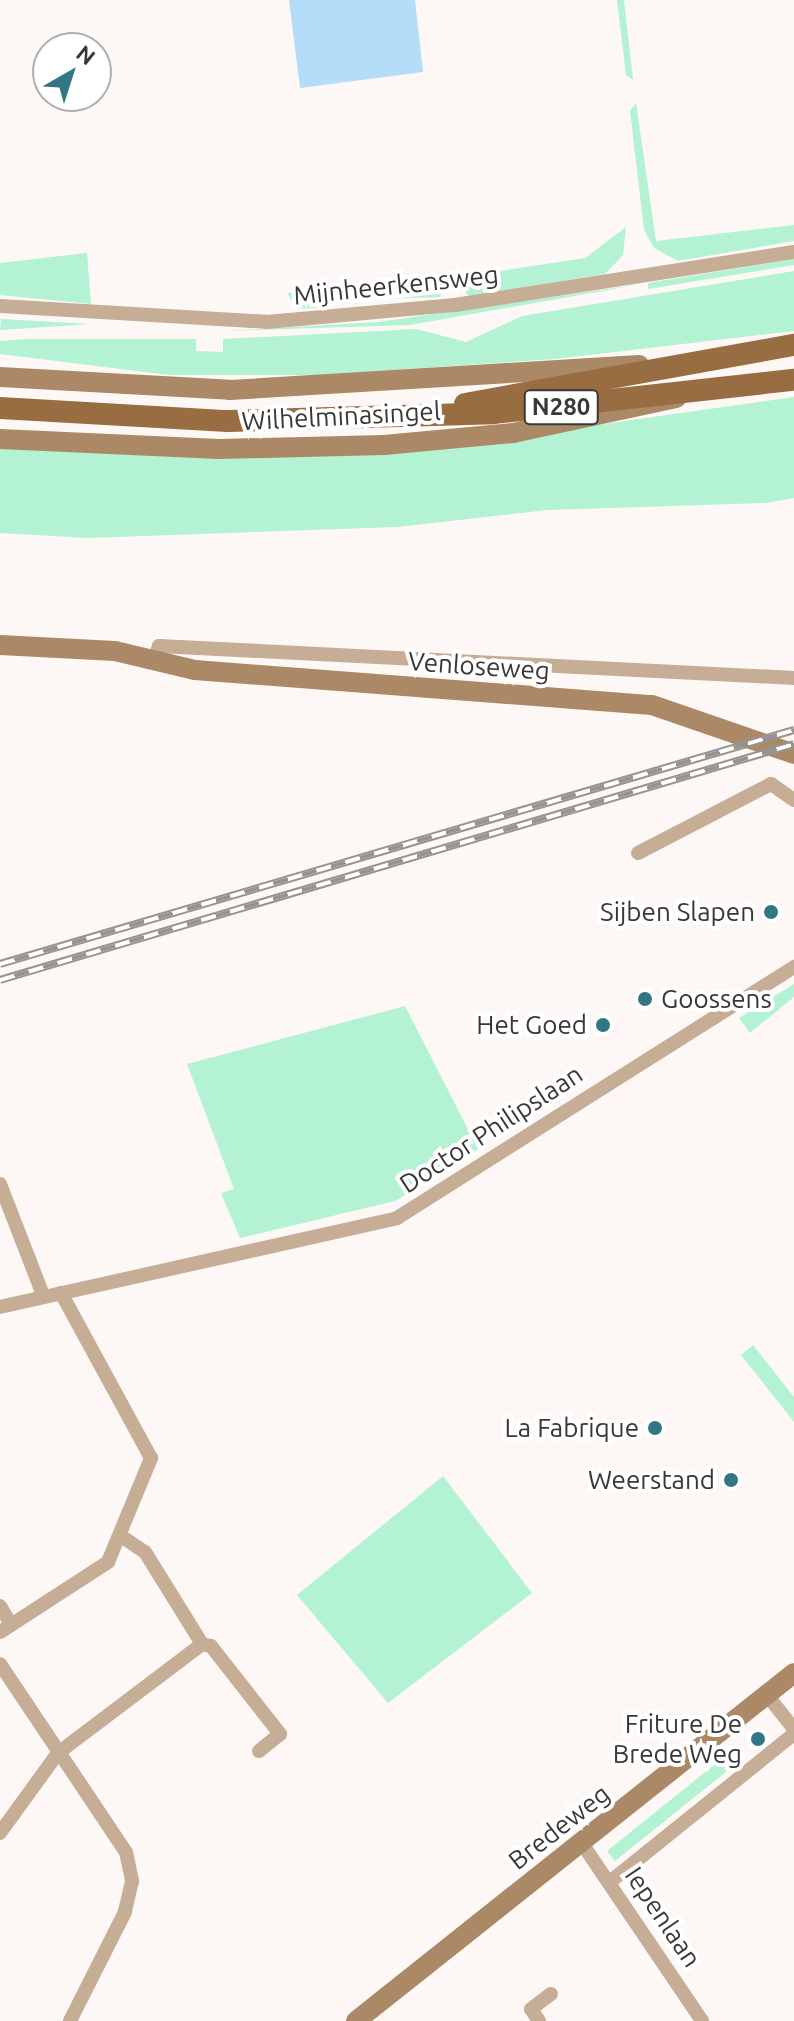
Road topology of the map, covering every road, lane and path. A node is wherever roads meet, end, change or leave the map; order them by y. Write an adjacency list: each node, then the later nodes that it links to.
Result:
1 (794, 252): 2 (street, Mijnheerkensweg)
2 (0, 306)
3 (794, 345): 4 (main road, Wilhelminasingel / N280)
4 (665, 364): 5 (street, Wilhelminasingel / N280); 9 (main road, Wilhelminasingel / N280)
5 (0, 377)
6 (794, 380): 7 (main road, Wilhelminasingel / N280)
7 (680, 397): 9 (main road, Wilhelminasingel / N280); 10 (street, Wilhelminasingel / N280)
8 (0, 408): 9 (main road, Wilhelminasingel / N280)
9 (442, 410)
10 (0, 439)
11 (0, 645): 12 (street, Venloseweg)
12 (154, 660): 13 (street, Venloseweg); 14 (street, Venloseweg)
13 (794, 678)
14 (794, 754)
15 (794, 800): 16 (street)
16 (638, 853)
17 (794, 967): 19 (street, Doctor Philipslaan)
18 (0, 1184): 20 (street)
19 (61, 1293): 20 (street, Doctor Philipslaan); 22 (street)
20 (43, 1295): 21 (street, Doctor Philipslaan)
21 (0, 1307)
22 (121, 1536): 24 (street); 25 (street)
23 (0, 1606): 24 (street)
24 (5, 1628)
25 (202, 1644): 30 (street); 31 (street)
26 (0, 1664): 31 (street)
27 (794, 1673): 28 (street, Bredeweg)
28 (767, 1695): 29 (street); 33 (street, Bredeweg)
29 (794, 1732): 34 (street)
30 (259, 1751)
31 (58, 1753): 32 (street); 36 (street)
32 (0, 1833)
33 (581, 1842): 34 (street, Iepenlaan); 37 (street, Bredeweg)
34 (611, 1881): 39 (street, Iepenlaan)
35 (551, 1994): 38 (street)
36 (70, 2021)
37 (356, 2021)
38 (539, 2021)
39 (702, 2021)

